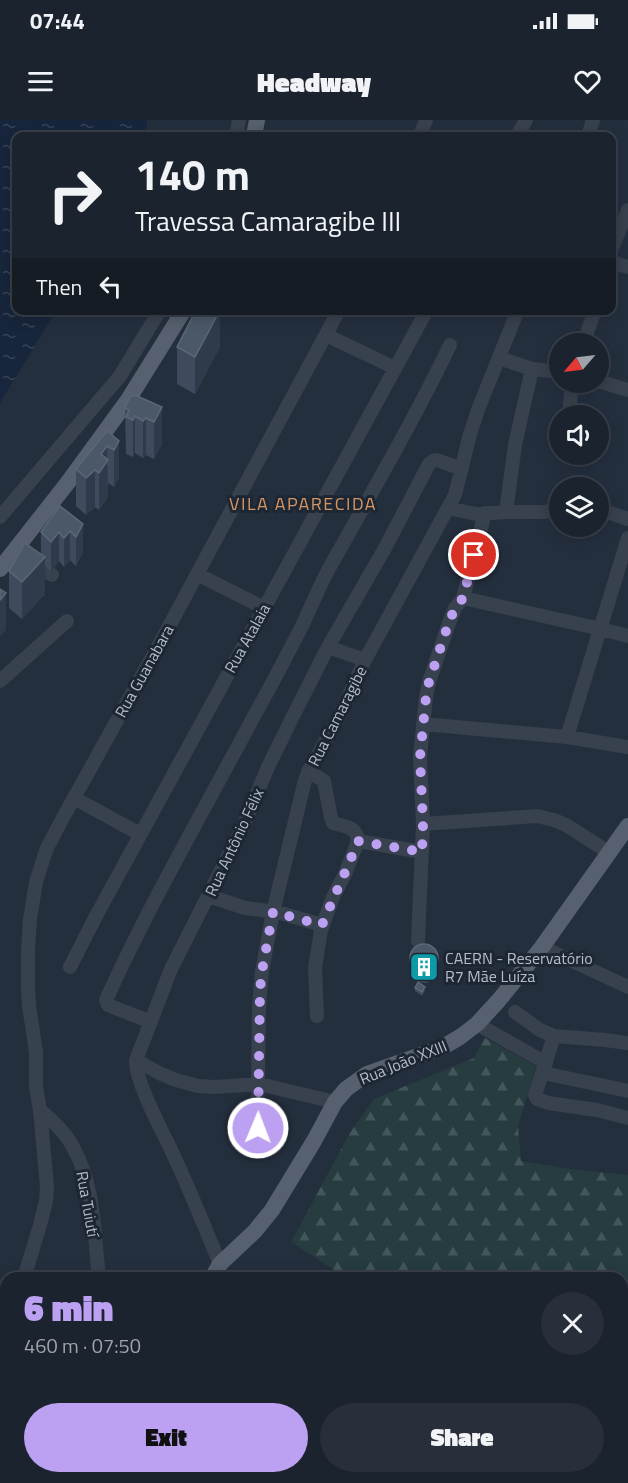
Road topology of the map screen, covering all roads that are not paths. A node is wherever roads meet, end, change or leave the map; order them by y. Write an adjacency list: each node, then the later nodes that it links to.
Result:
1 (628, 210): 2 (street)
2 (616, 238)
3 (157, 315): 24 (street)
4 (181, 315): 27 (main road)
5 (336, 315): 10 (street, Rua Guanabara)
6 (424, 315): 13 (street, Rua Atalaia)
7 (516, 315): 12 (street, Rua Camaragibe)
8 (593, 315): 9 (street)
9 (587, 333)
10 (326, 335): 13 (street); 29 (street, Rua Guanabara)
11 (450, 345): 59 (street)
12 (499, 358): 14 (street); 18 (street, Rua Camaragibe)
13 (395, 368): 32 (street, Rua Atalaia)
14 (532, 369): 15 (street); 21 (street)
15 (549, 371)
16 (609, 384): 17 (street)
17 (628, 390)
18 (462, 469): 19 (street, Rua Camaragibe); 36 (street, Rua Antônio Félix)
19 (448, 508): 22 (street); 37 (street, Rua Camaragibe)
20 (549, 511): 21 (street)
21 (506, 512): 22 (street)
22 (485, 513): 31 (street)
23 (609, 513): 25 (street)
24 (0, 517)
25 (628, 519)
26 (628, 538): 34 (street)
27 (17, 547): 28 (main road); 30 (street)
28 (0, 569)
29 (197, 574): 32 (street); 43 (street, Rua Guanabara)
30 (52, 575)
31 (463, 598): 34 (street); 39 (street)
32 (264, 608): 46 (street, Rua Atalaia)
33 (67, 621): 38 (street)
34 (601, 629): 35 (street); 40 (street)
35 (628, 636)
36 (328, 647): 37 (street); 50 (street, Rua Antônio Félix)
37 (365, 660): 42 (street, Rua Camaragibe)
38 (0, 681)
39 (423, 724): 40 (street); 44 (street)
40 (567, 737): 41 (street)
41 (628, 747)
42 (308, 771): 47 (street); 51 (street, Rua Camaragibe)
43 (74, 798): 46 (street); 68 (street, Rua Guanabara)
44 (423, 824): 48 (street); 49 (street)
45 (628, 826): 49 (main road, Rua João XXIII)
46 (140, 834): 55 (street, Rua Atalaia)
47 (358, 841): 48 (street); 52 (street)
48 (422, 852): 53 (street)
49 (610, 853): 54 (main road, Rua João XXIII)
50 (209, 896): 51 (street); 59 (street, Rua Antônio Félix)
51 (273, 912): 52 (street); 65 (street, Rua Camaragibe)
52 (322, 925): 58 (street)
53 (418, 941)
54 (542, 946): 56 (street); 60 (main road, Rua João XXIII)
55 (70, 967)
56 (628, 987)
57 (515, 1012): 61 (street)
58 (316, 1016)
59 (151, 1023): 63 (street, Rua Antônio Félix)
60 (477, 1024): 64 (street); 67 (main road, Rua João XXIII)
61 (555, 1036): 62 (street); 64 (street)
62 (628, 1043)
63 (136, 1060): 65 (street); 71 (street)
64 (544, 1068): 66 (street); 69 (street)
65 (259, 1084): 67 (street); 70 (street, Rua Camaragibe)
66 (628, 1091)
67 (335, 1102): 71 (main road, Rua João XXIII)
68 (40, 1110): 72 (street); 73 (street, Rua Tuiutí)
69 (628, 1119)
70 (257, 1149)
71 (216, 1271)
72 (26, 1272)
73 (98, 1272)

